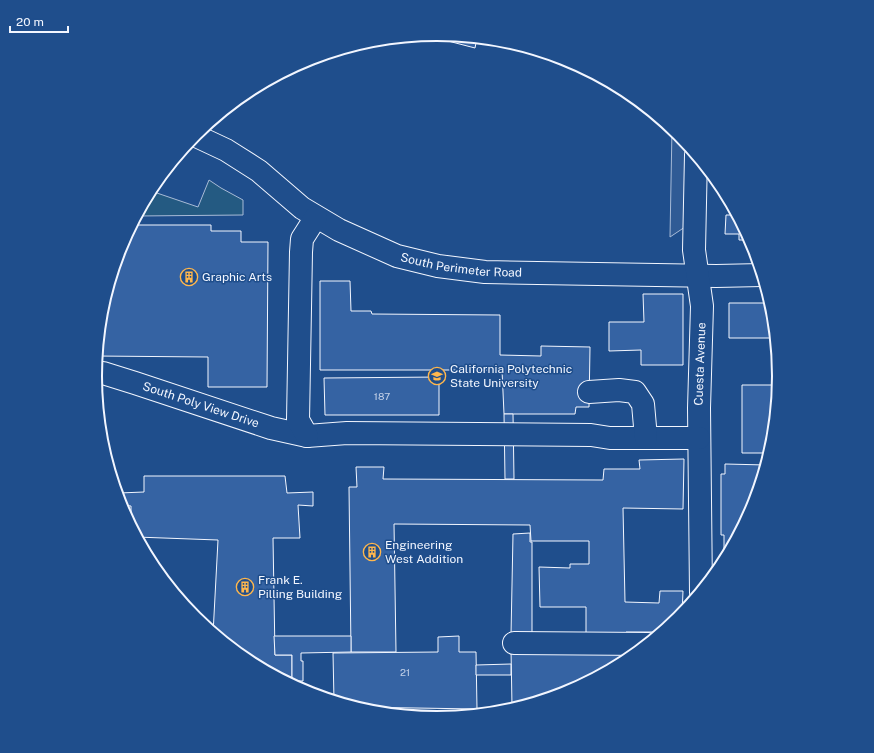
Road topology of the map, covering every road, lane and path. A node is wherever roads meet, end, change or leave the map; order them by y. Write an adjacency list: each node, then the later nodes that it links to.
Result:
1 (201, 138): 3 (street, South Perimeter Road)
2 (696, 163): 5 (street, Cuesta Avenue)
3 (316, 217): 5 (street, South Perimeter Road); 8 (street)
4 (757, 275): 5 (street, South Perimeter Road)
5 (698, 276): 10 (street, Cuesta Avenue)
6 (102, 374): 8 (street, South Poly View Drive)
7 (589, 392): 9 (street)
8 (307, 436): 9 (street, South Poly View Drive)
9 (646, 438): 10 (street, South Poly View Drive)
10 (699, 438): 11 (street, Cuesta Avenue)
11 (706, 577)
12 (514, 643): 13 (street)
13 (640, 644)

